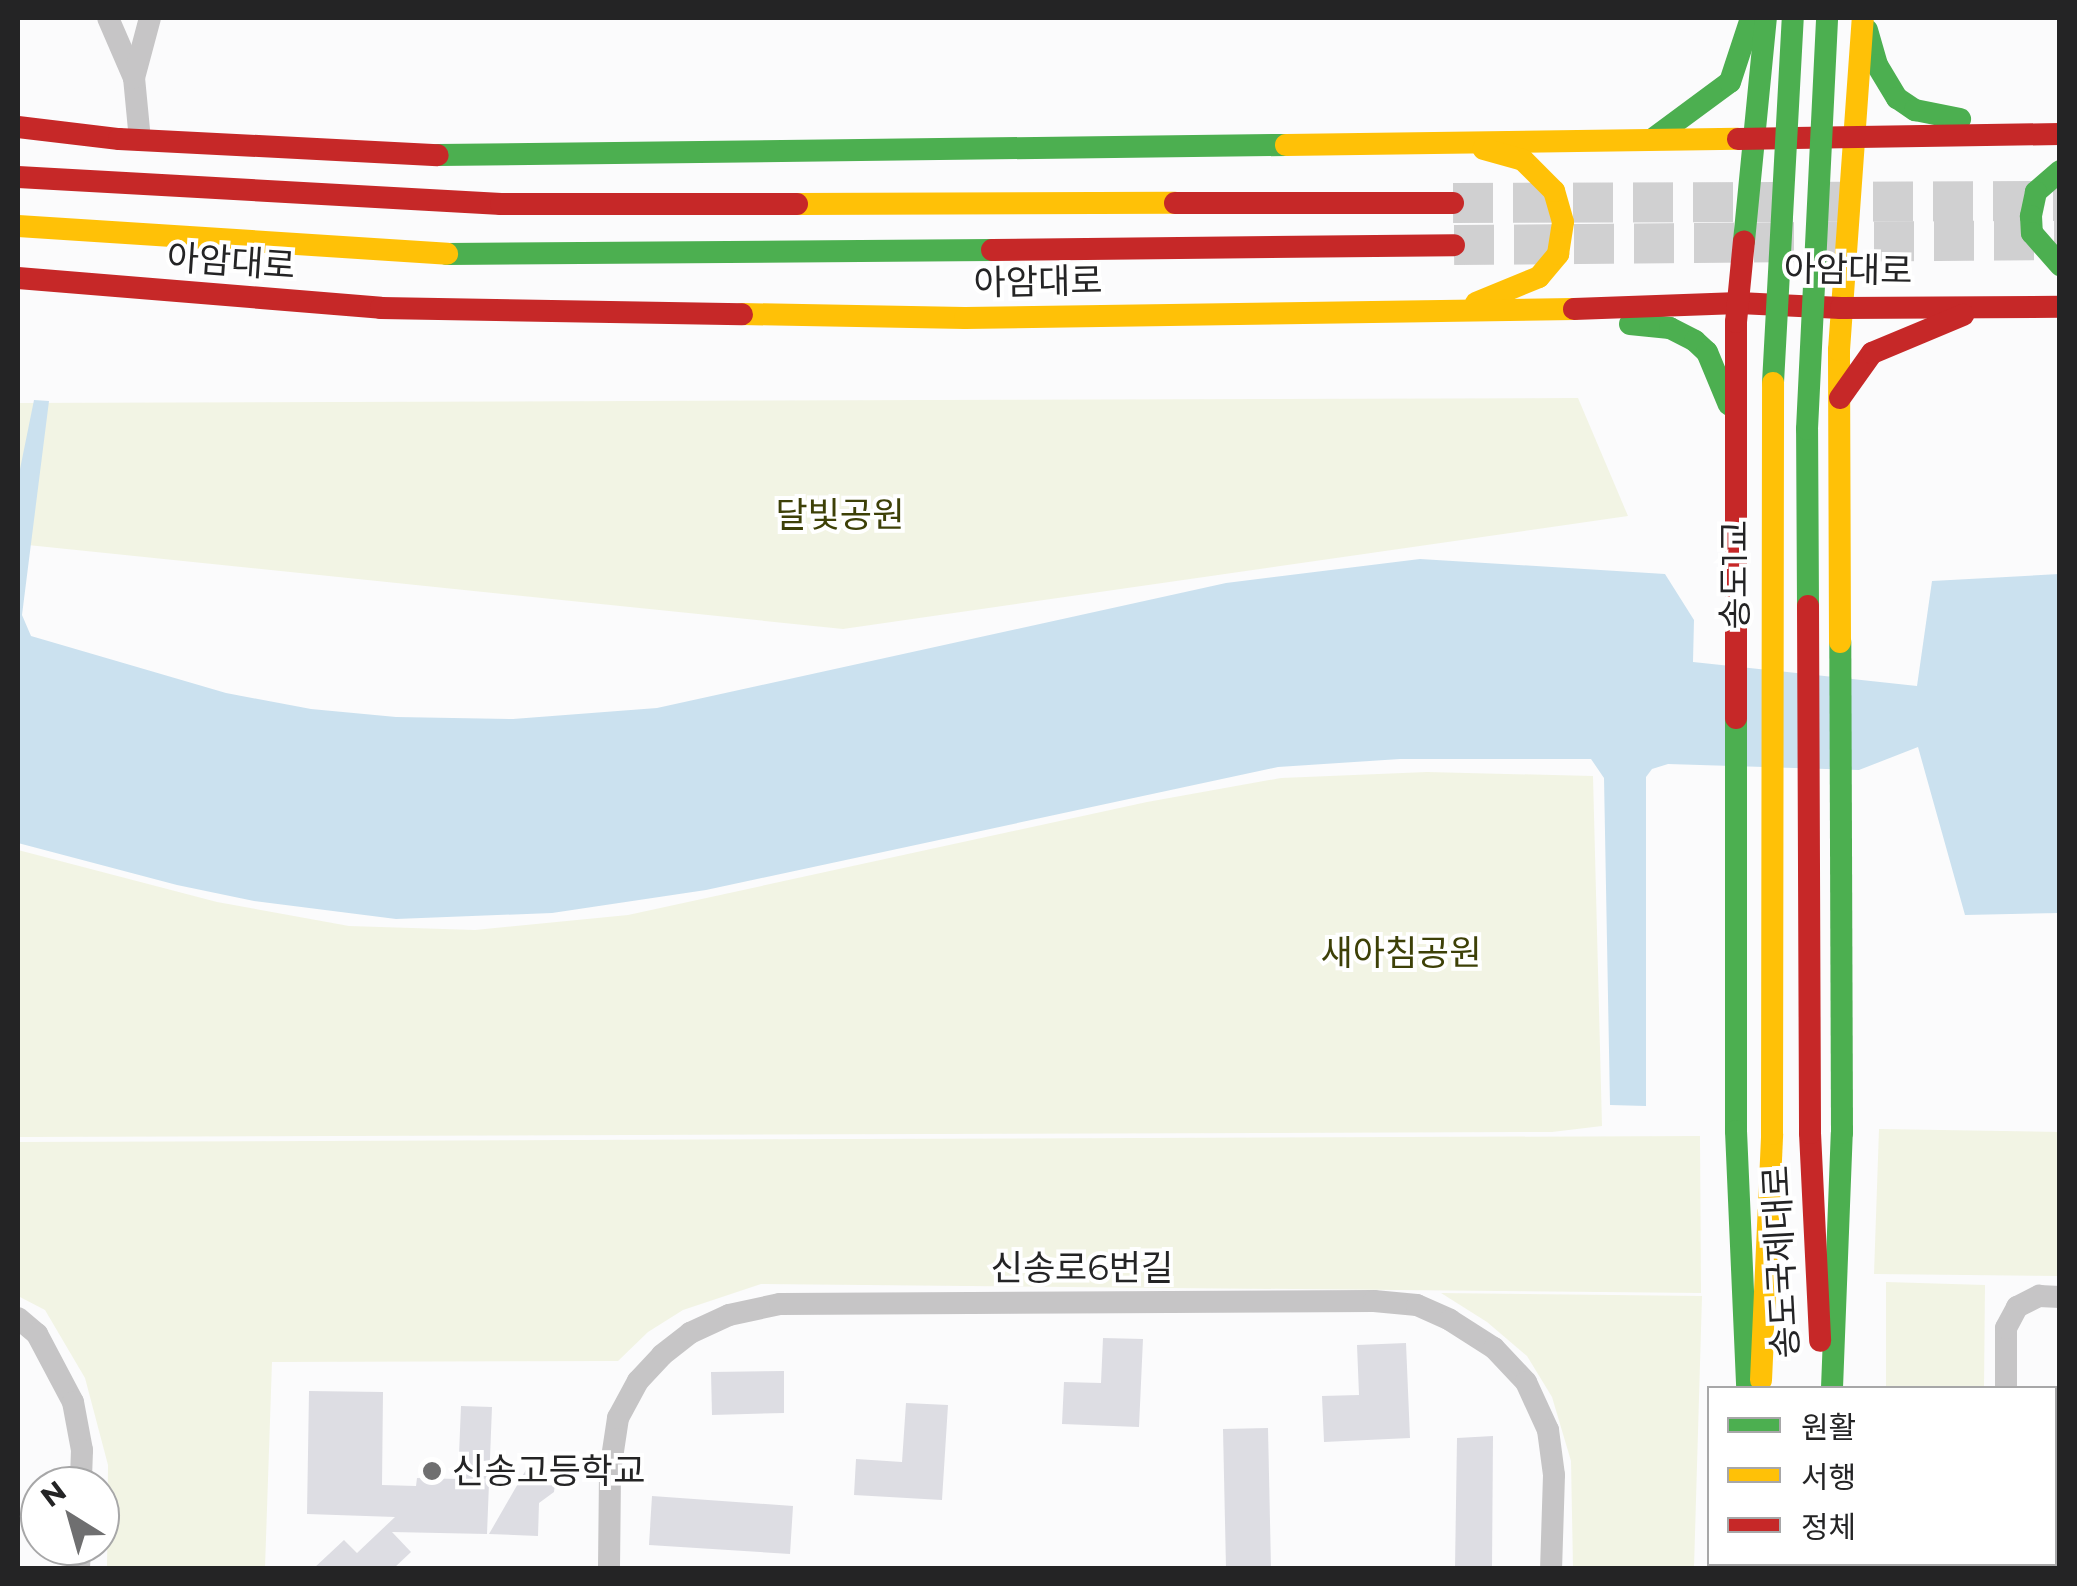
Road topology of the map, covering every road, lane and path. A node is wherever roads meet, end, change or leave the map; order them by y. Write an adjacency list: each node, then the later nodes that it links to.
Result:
1 (108, 18): 8 (street)
2 (150, 18): 8 (street)
3 (1751, 18): 14 (main road)
4 (1766, 18): 13 (main road)
5 (1794, 18): 33 (main road, 송도1교, bridge)
6 (1827, 18): 32 (main road, 송도1교, bridge)
7 (1863, 18): 10 (main road); 12 (main road)
8 (134, 78): 15 (street)
9 (18, 127): 15 (main road)
10 (2024, 134): 11 (main road); 12 (main road)
11 (2060, 134)
12 (1854, 135): 13 (main road); 27 (main road)
13 (1756, 137): 14 (main road); 24 (main road)
14 (1654, 138): 16 (main road)
15 (140, 140): 16 (main road)
16 (1456, 142): 29 (main road)
17 (2060, 171): 22 (main road)
18 (18, 177): 19 (main road, 아암대로)
19 (1453, 203)
20 (18, 226): 21 (main road, 아암대로)
21 (1454, 244)
22 (2060, 265)
23 (18, 278): 29 (main road, 아암대로)
24 (1738, 303): 27 (main road, 아암대로); 28 (main road, 아암대로); 31 (main road)
25 (1991, 305): 26 (main road, 아암대로); 27 (main road, 아암대로); 30 (main road)
26 (2060, 306)
27 (1842, 308): 30 (main road)
28 (1526, 310): 29 (main road, 아암대로); 31 (main road)
29 (1456, 312)
30 (1840, 398): 39 (main road)
31 (1737, 455): 36 (main road)
32 (1810, 1133): 38 (main road, 송도국제대로)
33 (1772, 1134): 37 (main road, 송도국제대로)
34 (2060, 1297): 40 (street)
35 (18, 1318): 41 (street)
36 (1746, 1386)
37 (1760, 1386)
38 (1822, 1386)
39 (1832, 1386)
40 (2006, 1386)
41 (82, 1466)
42 (609, 1568): 43 (street, 신송로6번길)
43 (1551, 1568)

